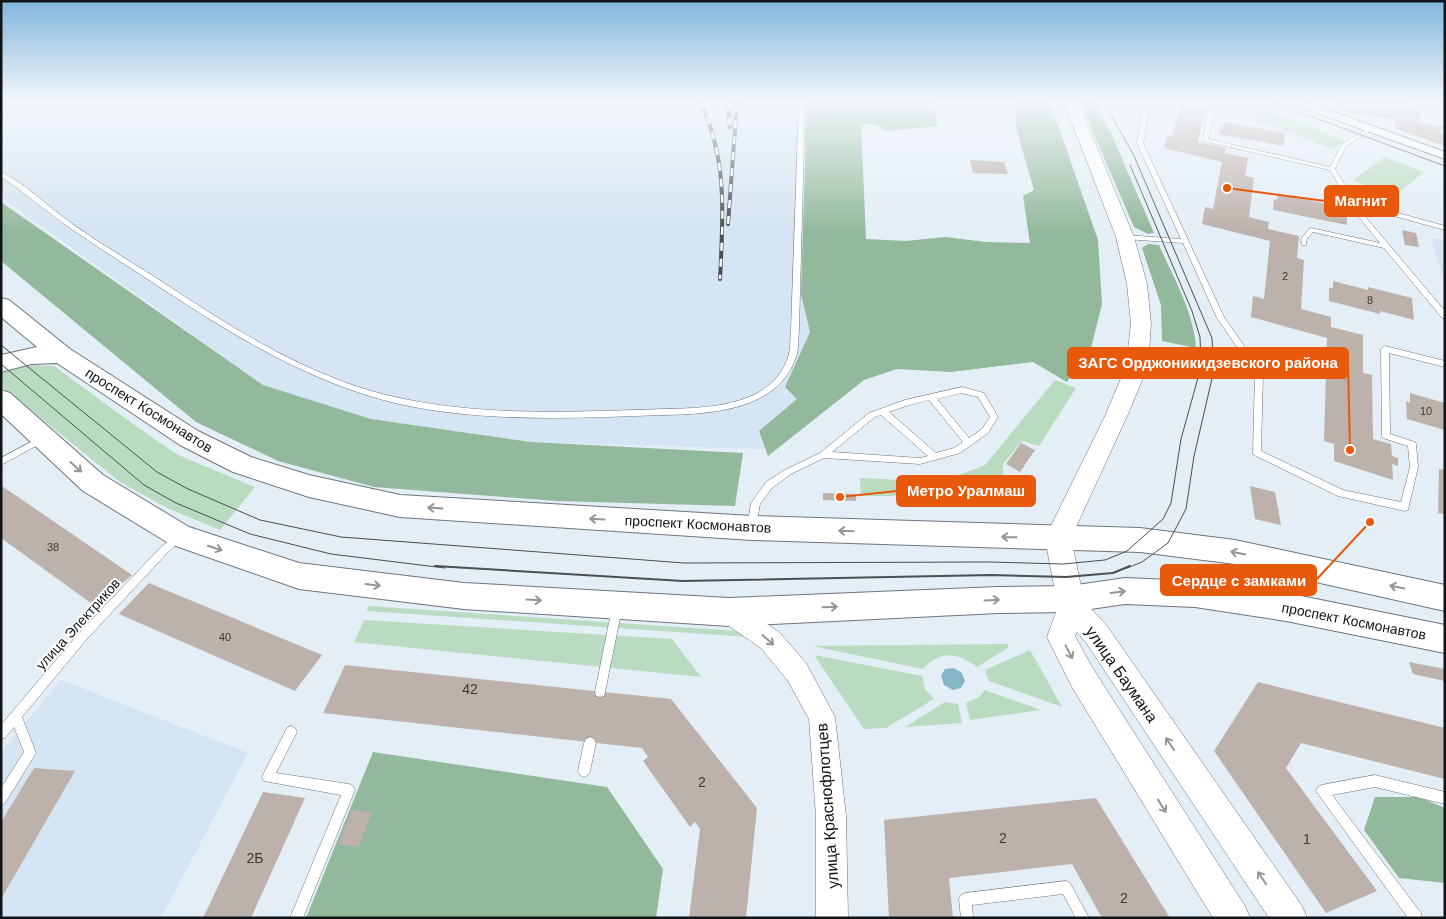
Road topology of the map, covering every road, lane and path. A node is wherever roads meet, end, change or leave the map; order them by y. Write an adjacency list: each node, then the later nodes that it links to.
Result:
1 (801, 145): 9 (lane)
2 (1088, 145): 12 (main road)
3 (1140, 145): 13 (lane)
4 (1226, 145): 8 (lane)
5 (1344, 145): 8 (lane)
6 (1414, 145): 7 (street)
7 (1445, 156)
8 (1332, 169): 10 (lane)
9 (1, 174)
10 (1352, 202): 11 (lane); 15 (lane)
11 (1445, 228)
12 (1125, 237): 13 (lane); 31 (main road)
13 (1186, 240): 20 (lane)
14 (1304, 244): 15 (lane)
15 (1386, 246): 17 (lane)
16 (1, 305): 18 (main road, проспект Космонавтов)
17 (1445, 316)
18 (62, 355): 19 (main road); 29 (main road, проспект Космонавтов, one-way to 18)
19 (1, 364)
20 (1445, 364)
21 (931, 397): 23 (lane); 25 (lane); 25 (lane)
22 (1, 398): 24 (main road, проспект Космонавтов)
23 (882, 412): 26 (lane); 27 (lane)
24 (44, 438): 28 (lane); 30 (main road, проспект Космонавтов, one-way to 30)
25 (968, 443): 27 (lane)
26 (823, 455): 27 (lane); 29 (lane)
27 (935, 457)
28 (1, 462)
29 (752, 528): 31 (main road, проспект Космонавтов, one-way to 29)
30 (180, 536): 34 (main road, проспект Космонавтов, one-way to 34); 38 (lane, улица Электриков)
31 (1058, 538): 32 (main road, проспект Космонавтов, one-way to 31); 33 (main road)
32 (1445, 598)
33 (1071, 603): 35 (main road, проспект Космонавтов, one-way to 33); 36 (main road, проспект Космонавтов, one-way to 36); 49 (main road, улица Баумана, one-way to 49); 50 (main road, улица Баумана, one-way to 33)
34 (618, 605): 35 (main road, проспект Космонавтов); 37 (lane)
35 (729, 612): 46 (street, улица Краснофлотцев, one-way to 46)
36 (1445, 639)
37 (600, 692)
38 (16, 716): 40 (lane, улица Электриков); 44 (lane)
39 (291, 732): 45 (lane)
40 (1, 734)
41 (590, 743): 42 (lane)
42 (584, 771)
43 (1445, 798): 51 (lane)
44 (1, 800)
45 (296, 918)
46 (832, 918)
47 (966, 918): 48 (lane)
48 (1083, 918)
49 (1233, 918)
50 (1290, 918)
51 (1416, 918)

